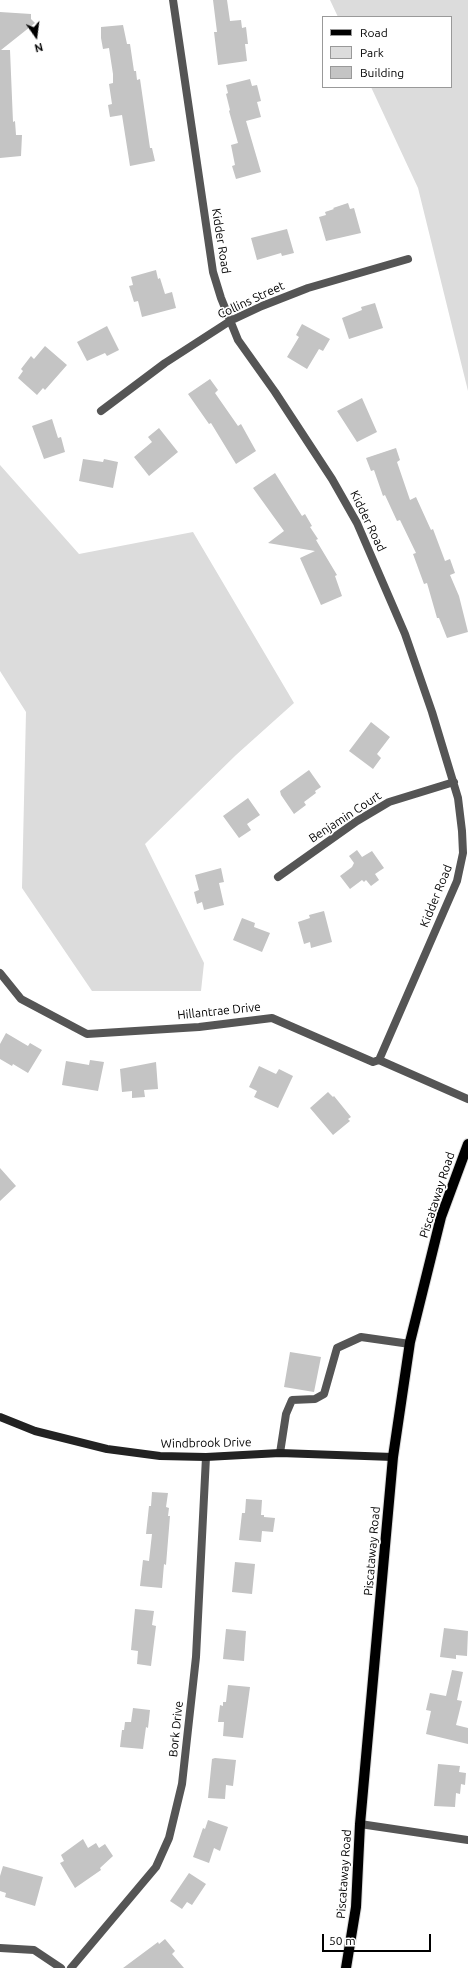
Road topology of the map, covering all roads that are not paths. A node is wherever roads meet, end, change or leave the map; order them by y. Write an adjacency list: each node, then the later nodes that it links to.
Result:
1 (173, 0): 3 (street, Kidder Road)
2 (408, 259): 3 (street, Collins Street)
3 (230, 321): 4 (street, Collins Street); 5 (street, Kidder Road)
4 (101, 411)
5 (454, 782): 6 (street, Benjamin Court); 8 (street, Kidder Road)
6 (278, 877)
7 (0, 973): 8 (street, Hillantrae Drive)
8 (379, 1060): 9 (street, Hillantrae Drive)
9 (468, 1099)
10 (468, 1144): 11 (main road, Piscataway Road)
11 (410, 1344): 13 (street); 14 (main road, Piscataway Road)
12 (0, 1417): 15 (street, Windbrook Drive)
13 (280, 1453): 14 (street, Windbrook Drive); 15 (street, Windbrook Drive)
14 (393, 1457): 16 (main road, Piscataway Road)
15 (206, 1458): 20 (street, Bork Drive)
16 (360, 1824): 17 (street); 21 (main road, Piscataway Road)
17 (468, 1840)
18 (0, 1948): 19 (street)
19 (61, 1968)
20 (70, 1968)
21 (346, 1968)

